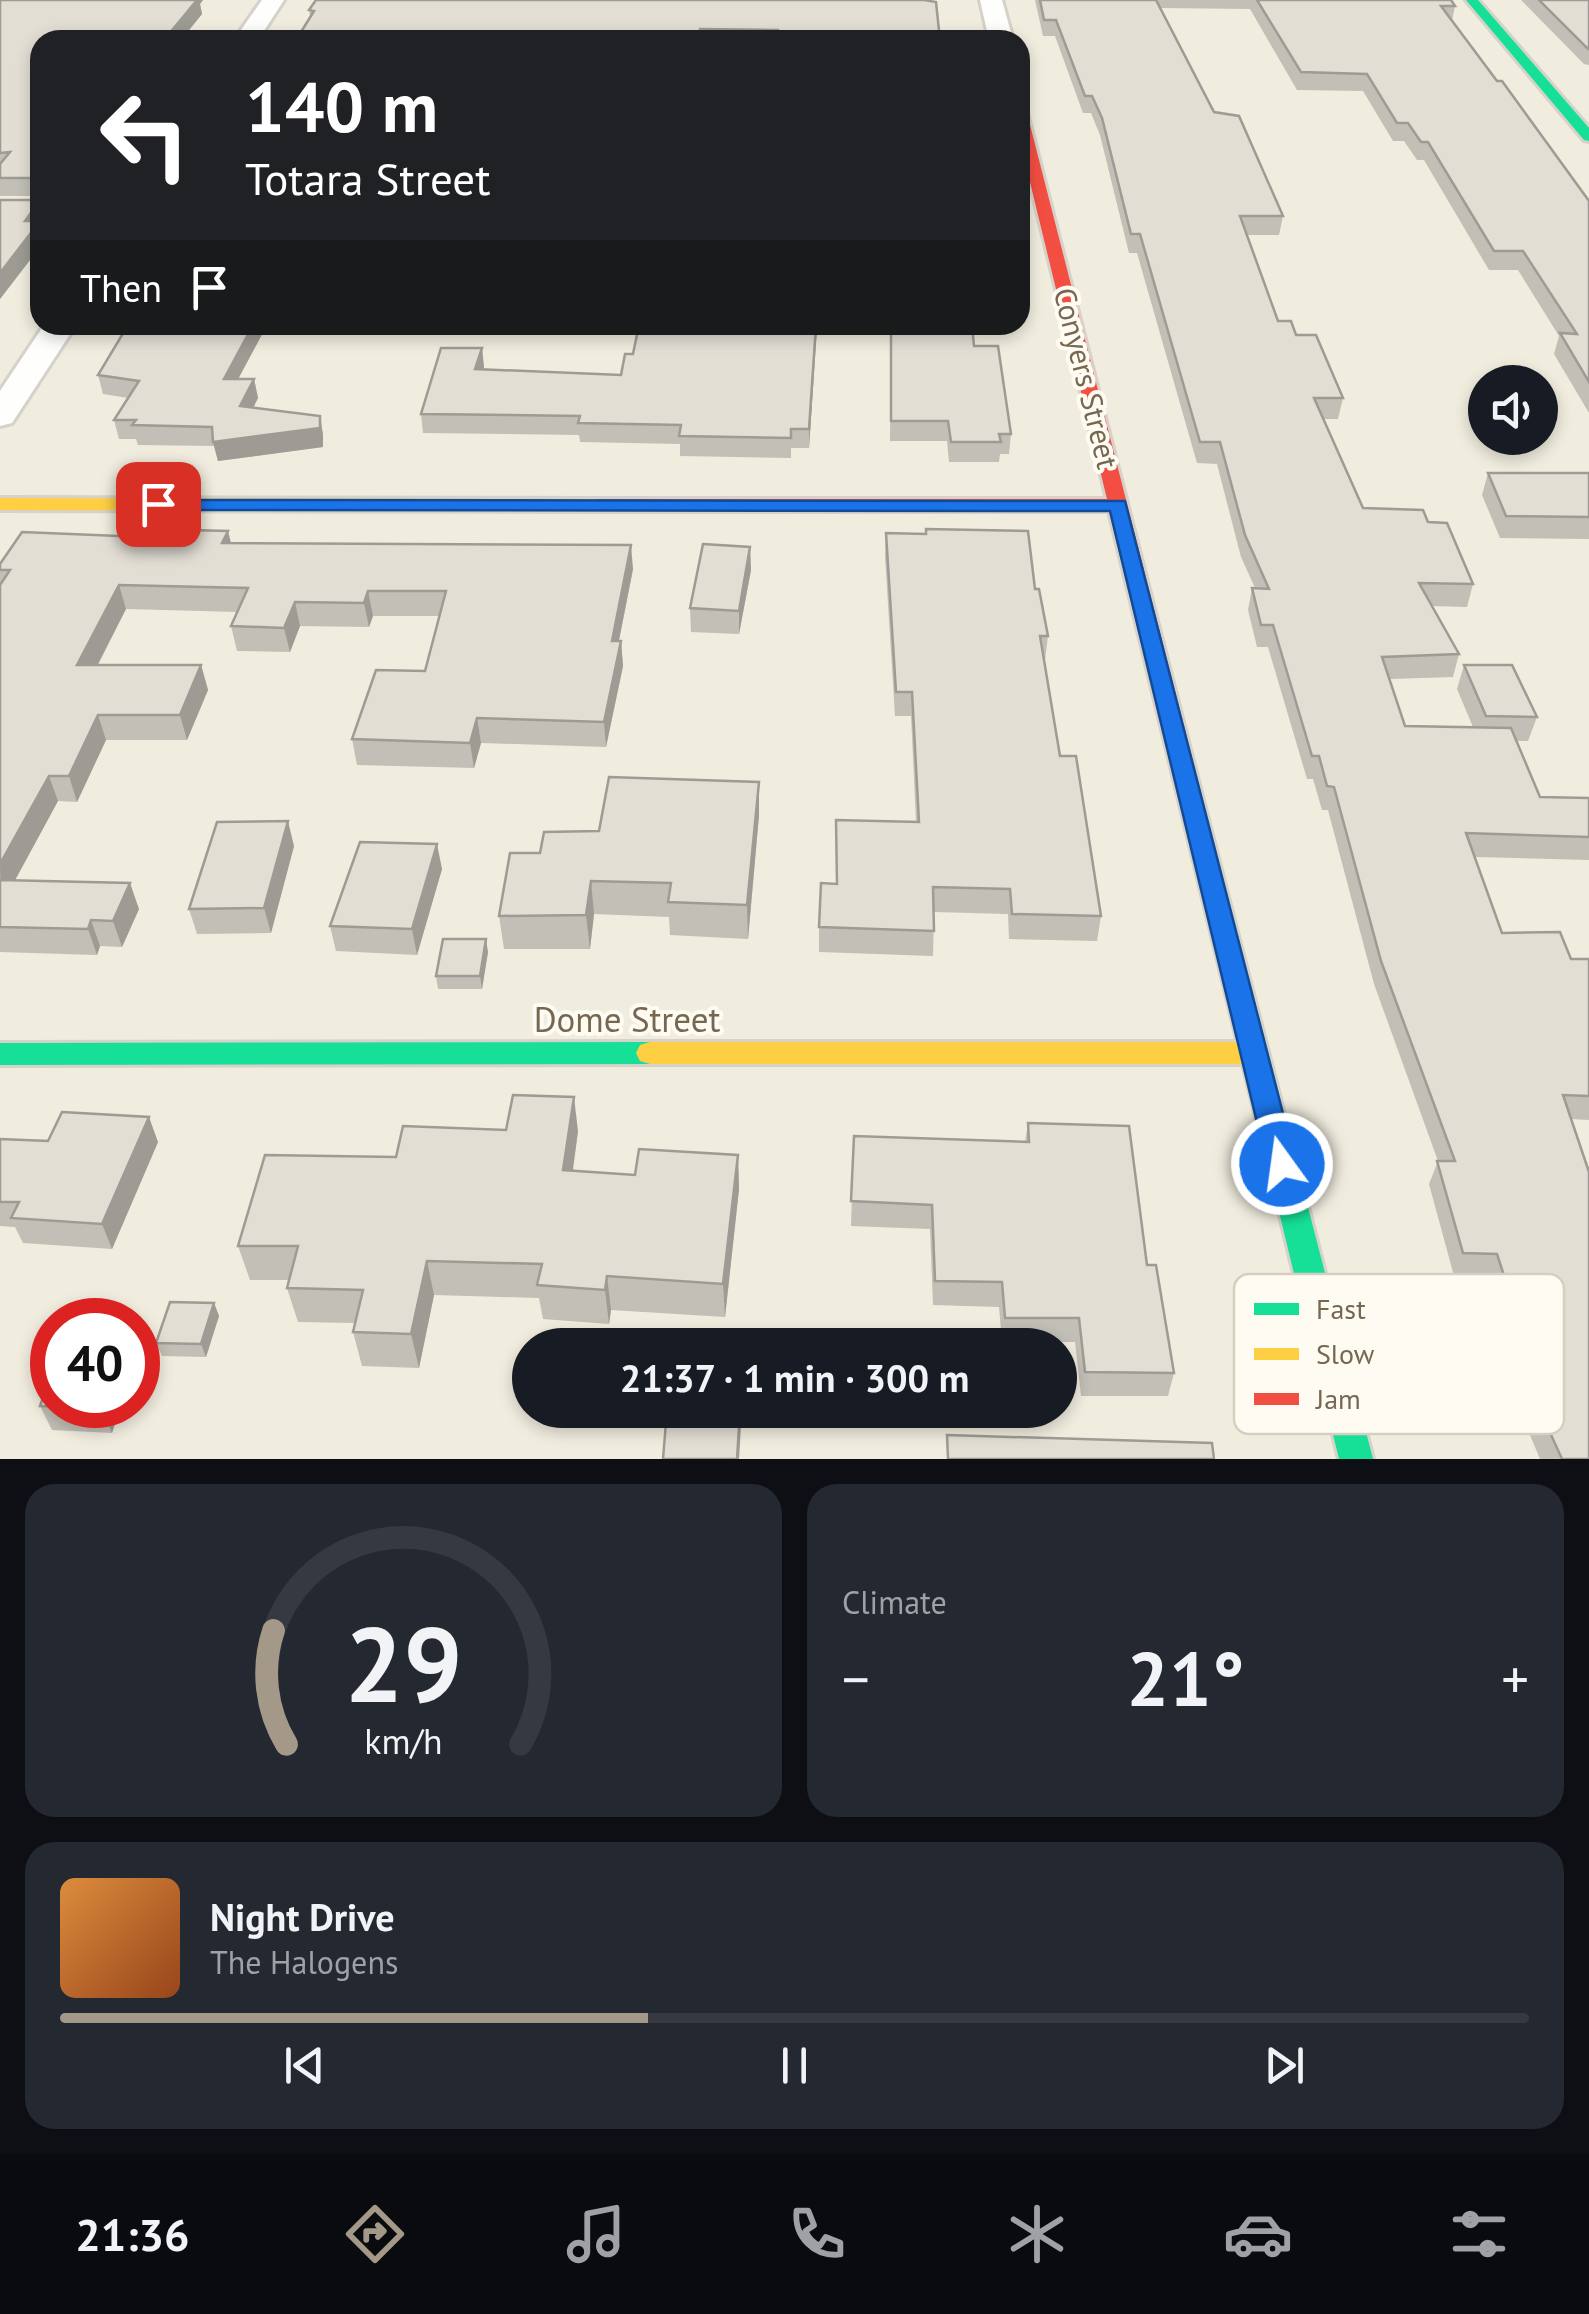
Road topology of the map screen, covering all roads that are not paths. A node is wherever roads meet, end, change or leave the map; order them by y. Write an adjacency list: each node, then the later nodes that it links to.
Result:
1 (273, 0): 4 (street)
2 (991, 0): 5 (street)
3 (1472, 0): 6 (street)
4 (253, 30)
5 (998, 30)
6 (1589, 136)
7 (1032, 207): 11 (street, Conyers Street)
8 (53, 335): 9 (street)
9 (0, 416)
10 (0, 504): 11 (street)
11 (1118, 505): 12 (street, Conyers Street)
12 (1254, 1053): 13 (street, Dome Street); 14 (street, Conyers Street)
13 (0, 1054)
14 (1310, 1274)
15 (1350, 1434): 16 (street, Conyers Street)
16 (1356, 1459)

